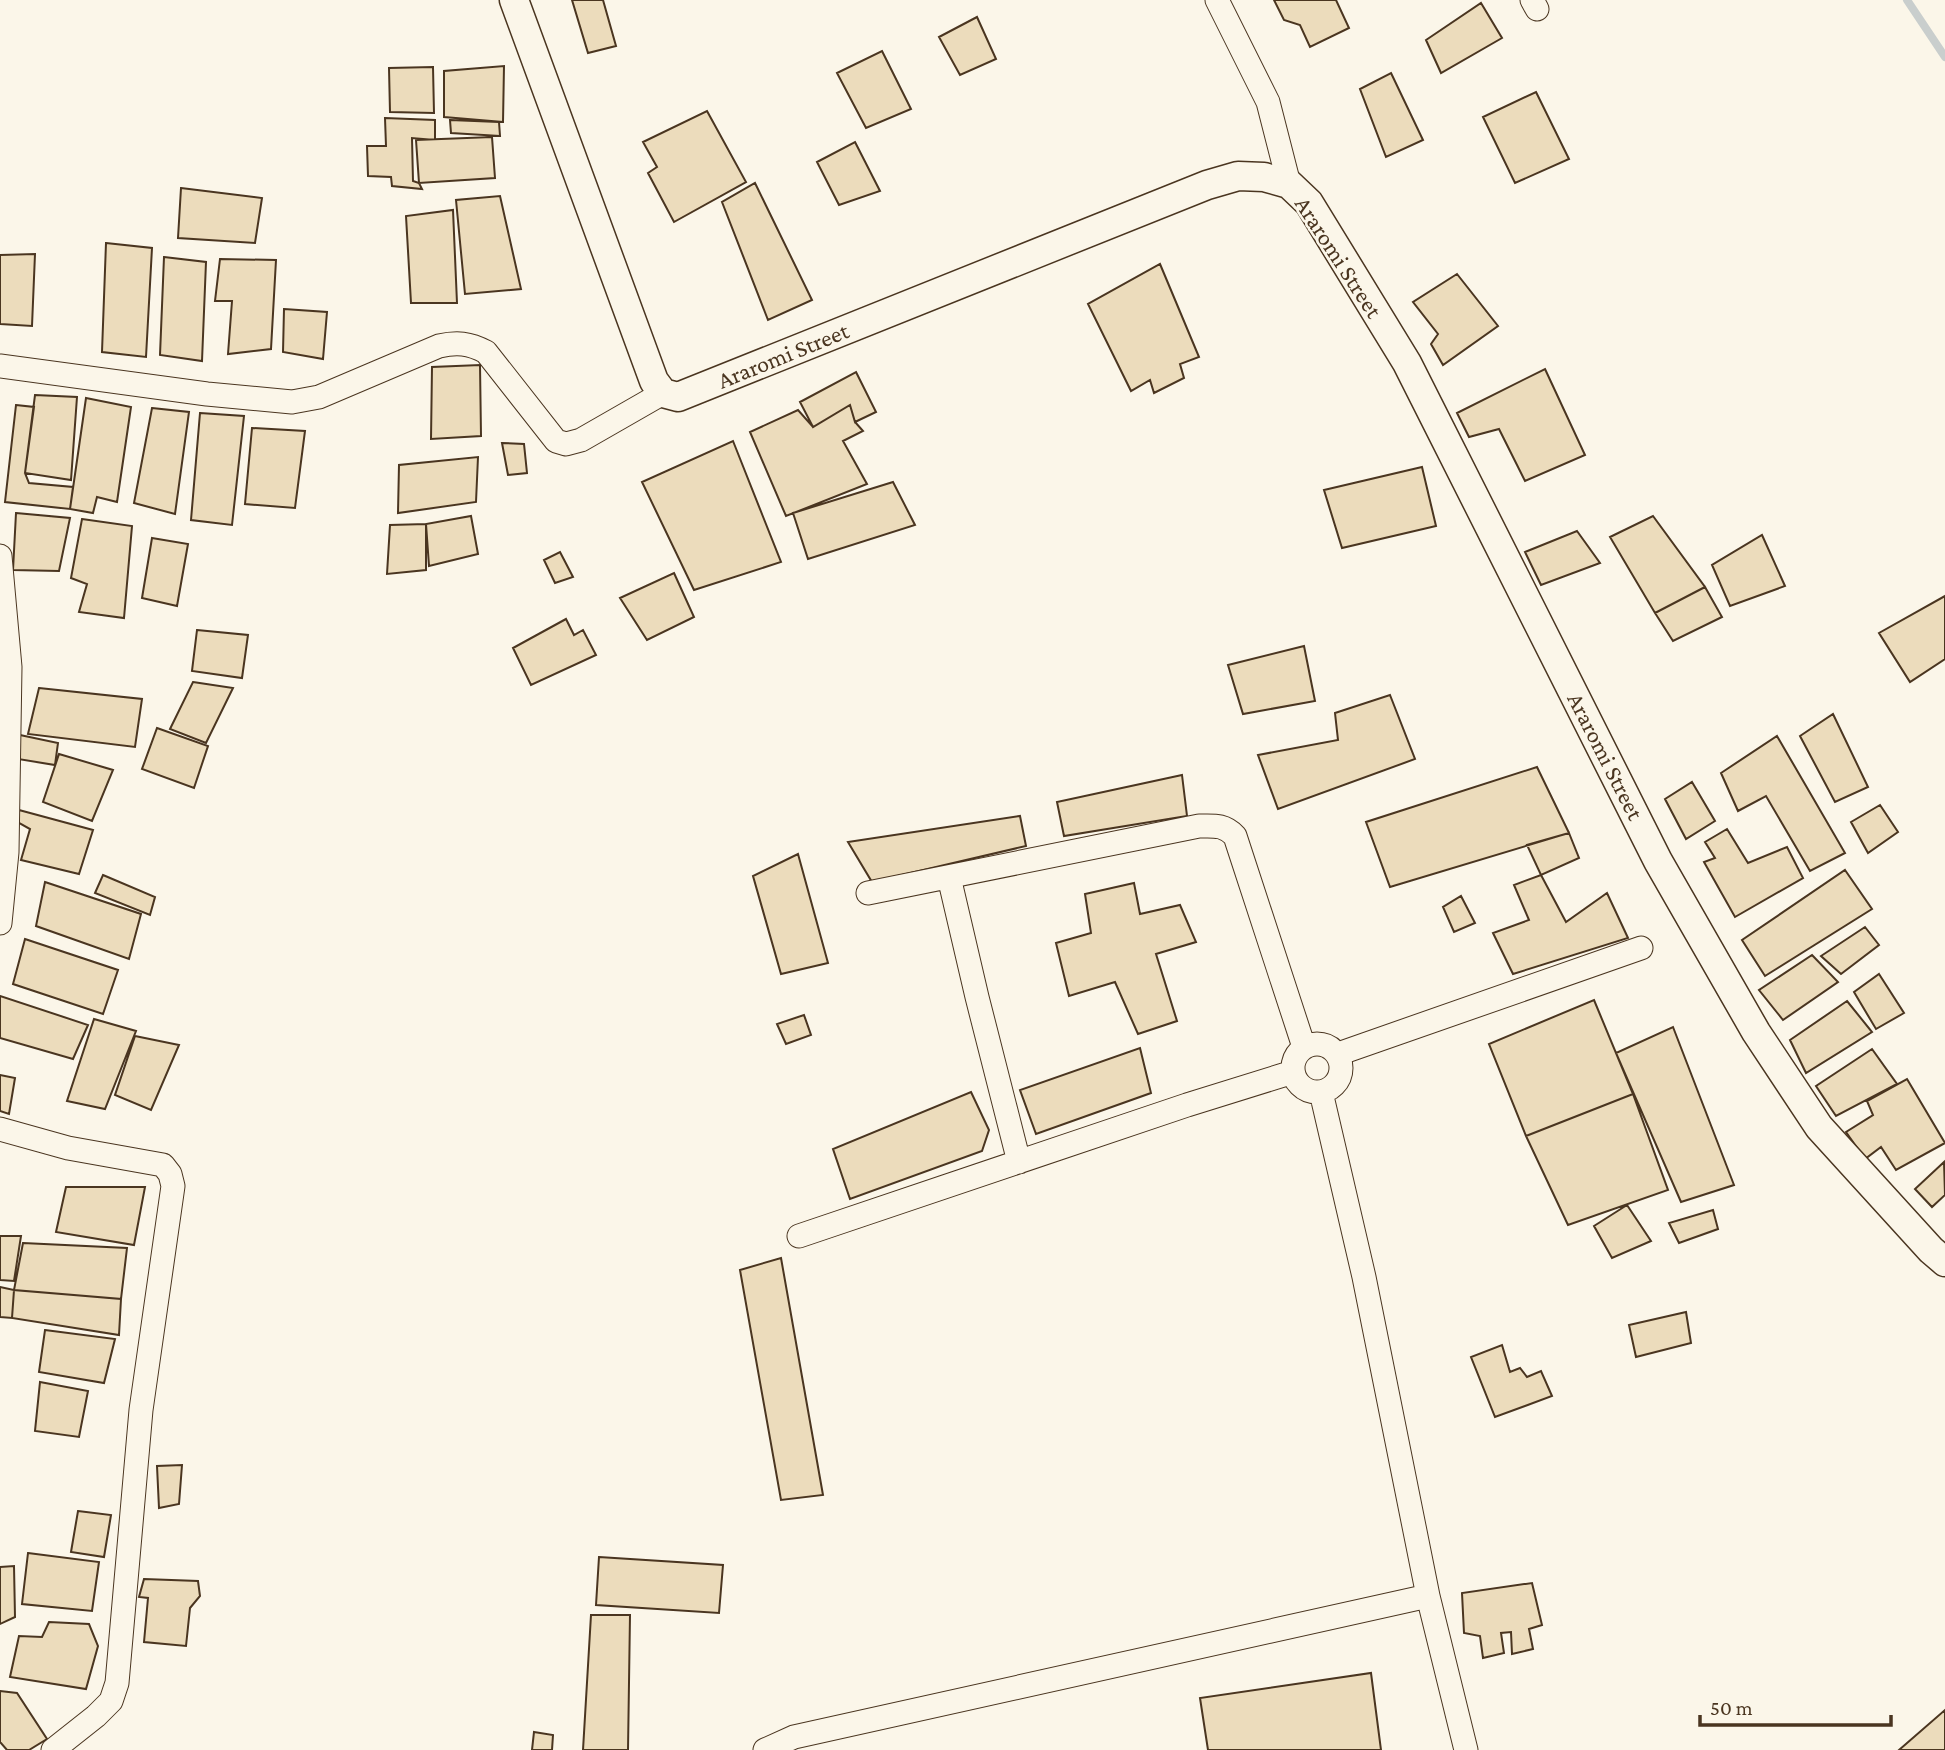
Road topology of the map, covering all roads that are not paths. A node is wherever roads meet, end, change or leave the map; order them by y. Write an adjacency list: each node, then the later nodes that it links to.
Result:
1 (514, 0): 5 (street)
2 (1217, 0): 3 (street)
3 (1289, 184): 5 (street, Araromi Street); 18 (street, Araromi Street)
4 (0, 366): 5 (street)
5 (663, 393)
6 (0, 556): 9 (street)
7 (949, 877): 8 (street); 11 (street); 16 (street)
8 (867, 893)
9 (0, 923)
10 (1641, 948): 12 (street)
11 (1304, 1047): 12 (street); 13 (street)
12 (1338, 1054): 14 (street)
13 (1293, 1072): 14 (street); 16 (street)
14 (1321, 1091): 19 (street)
15 (0, 1129): 20 (street)
16 (1019, 1162): 17 (street)
17 (799, 1236)
18 (1945, 1262)
19 (1428, 1596): 21 (street); 22 (street)
20 (53, 1750)
21 (765, 1750)
22 (1466, 1750)

